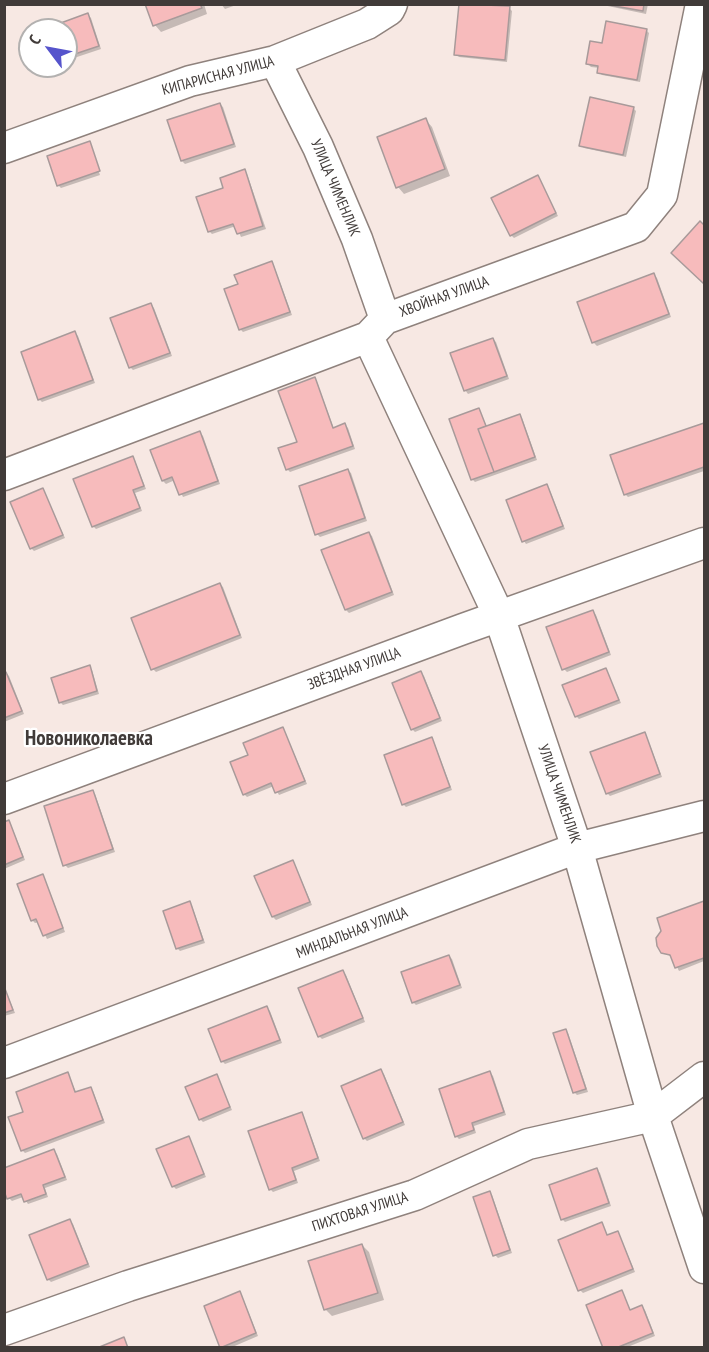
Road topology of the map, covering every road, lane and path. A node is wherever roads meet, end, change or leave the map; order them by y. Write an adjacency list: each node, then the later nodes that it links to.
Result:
1 (392, 4): 3 (street, КИПАРИСНАЯ УЛИЦА)
2 (701, 4): 5 (street, ХВОЙНАЯ УЛИЦА)
3 (276, 61): 4 (street, КИПАРИСНАЯ УЛИЦА); 5 (street, УЛИЦА ЧИМЕНЛИК)
4 (4, 148)
5 (376, 328): 6 (street, ХВОЙНАЯ УЛИЦА); 8 (street, УЛИЦА ЧИМЕНЛИК)
6 (4, 476)
7 (705, 543): 8 (street, ЗВЁЗДНАЯ УЛИЦА)
8 (499, 615): 9 (street, ЗВЁЗДНАЯ УЛИЦА); 11 (street, УЛИЦА ЧИМЕНЛИК)
9 (4, 799)
10 (705, 816): 11 (street, МИНДАЛЬНАЯ УЛИЦА)
11 (577, 849): 12 (street, МИНДАЛЬНАЯ УЛИЦА); 14 (street, УЛИЦА ЧИМЕНЛИК)
12 (4, 1063)
13 (705, 1077): 14 (street, ПИХТОВАЯ УЛИЦА)
14 (653, 1116): 15 (street, УЛИЦА ЧИМЕНЛИК); 16 (street, ПИХТОВАЯ УЛИЦА)
15 (705, 1268)
16 (4, 1330)

